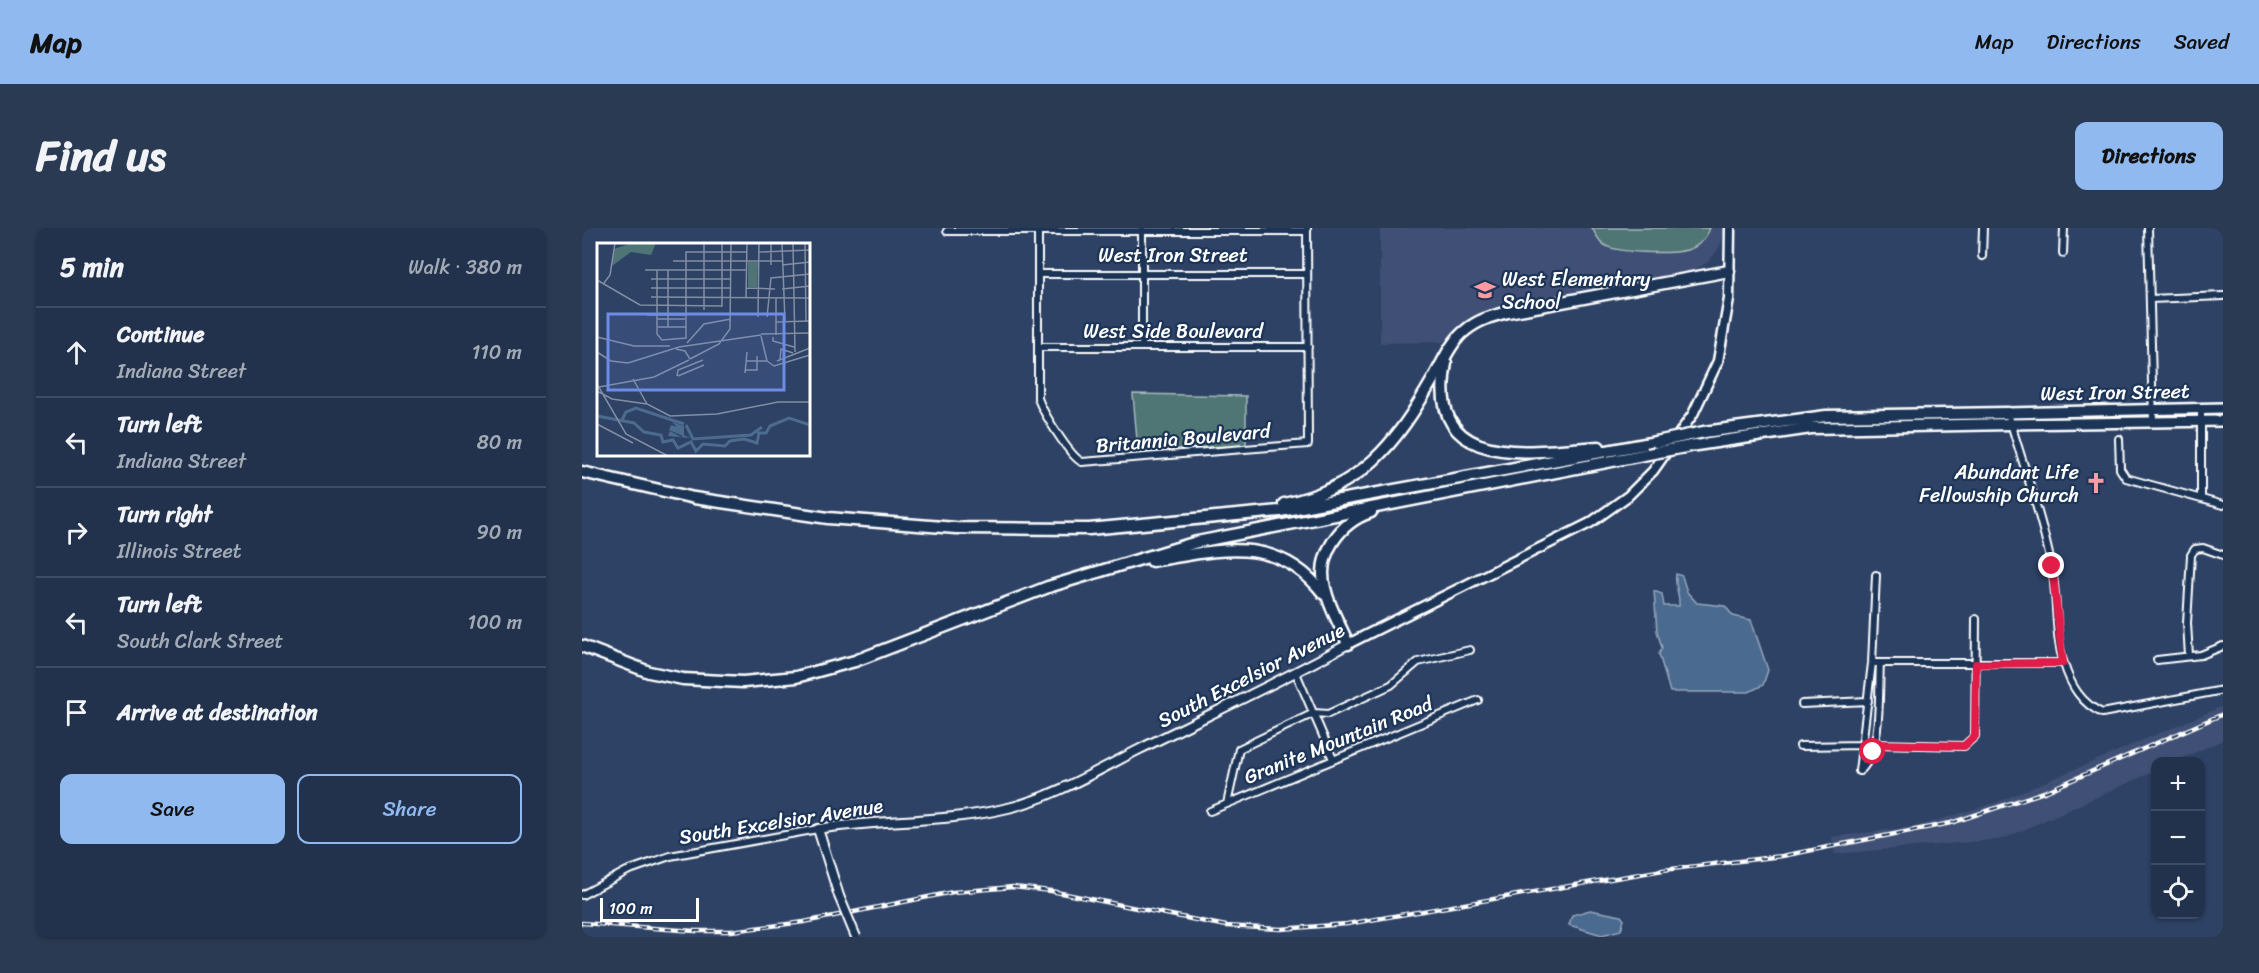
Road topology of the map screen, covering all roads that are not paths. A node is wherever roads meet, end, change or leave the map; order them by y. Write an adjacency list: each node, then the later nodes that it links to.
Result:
1 (1730, 228): 11 (main road, South Excelsior Avenue)
2 (1983, 228): 10 (street)
3 (2064, 228): 9 (street)
4 (2148, 228): 16 (street)
5 (1038, 229): 6 (street); 8 (street); 13 (street)
6 (1142, 229): 7 (street); 12 (street)
7 (1307, 229): 14 (street)
8 (947, 231)
9 (2063, 253)
10 (1982, 256)
11 (1729, 271): 20 (highway); 41 (main road, South Excelsior Avenue)
12 (1143, 273): 13 (street, West Iron Street); 14 (street, West Iron Street); 18 (street)
13 (1039, 274): 17 (street)
14 (1307, 274): 19 (street)
15 (2223, 296): 16 (street)
16 (2150, 299): 23 (street)
17 (1038, 347): 18 (street, West Side Boulevard); 19 (street, Britannia Boulevard)
18 (1142, 347): 19 (street, West Side Boulevard)
19 (1308, 347)
20 (1448, 354): 30 (highway); 35 (highway)
21 (2201, 408): 22 (main road, West Iron Street); 23 (main road, West Iron Street); 27 (street)
22 (2223, 408)
23 (2152, 409): 24 (main road, West Iron Street); 26 (street)
24 (2008, 412): 28 (street); 30 (highway, bridge)
25 (2223, 421): 27 (main road, West Iron Street)
26 (2153, 422): 27 (main road, West Iron Street); 28 (main road, West Iron Street)
27 (2201, 422): 33 (street)
28 (2012, 424): 32 (highway, bridge); 49 (street)
29 (2119, 439): 33 (street)
30 (1655, 442): 35 (highway)
31 (582, 472): 35 (highway)
32 (1473, 487): 37 (highway); 39 (highway)
33 (2201, 499): 34 (street)
34 (2223, 506)
35 (1203, 518)
36 (2223, 555): 45 (street)
37 (1104, 569): 39 (highway); 42 (highway)
38 (1876, 575): 47 (street)
39 (1329, 600): 41 (highway)
40 (1976, 619): 50 (street)
41 (1348, 644): 51 (street, South Excelsior Avenue)
42 (582, 646)
43 (2223, 646): 45 (street)
44 (1470, 650): 56 (street)
45 (2189, 656): 46 (street)
46 (2157, 660)
47 (1872, 663): 48 (street); 54 (street)
48 (1880, 663): 50 (street); 57 (street)
49 (2063, 663): 50 (street); 52 (street)
50 (1976, 664): 57 (street)
51 (1296, 673): 56 (street); 63 (street, South Excelsior Avenue)
52 (2223, 690)
53 (1478, 700): 60 (street, Granite Mountain Road)
54 (1868, 701): 55 (street); 58 (street)
55 (1802, 704)
56 (1314, 713): 60 (street); 61 (street)
57 (1875, 744): 58 (street)
58 (1864, 745): 59 (street)
59 (1800, 746)
60 (1333, 759): 61 (street, Granite Mountain Road)
61 (1227, 804): 62 (street, Granite Mountain Road)
62 (1210, 811)
63 (818, 829): 64 (street, South Excelsior Avenue); 65 (street, bridge)
64 (582, 895)
65 (856, 937)

